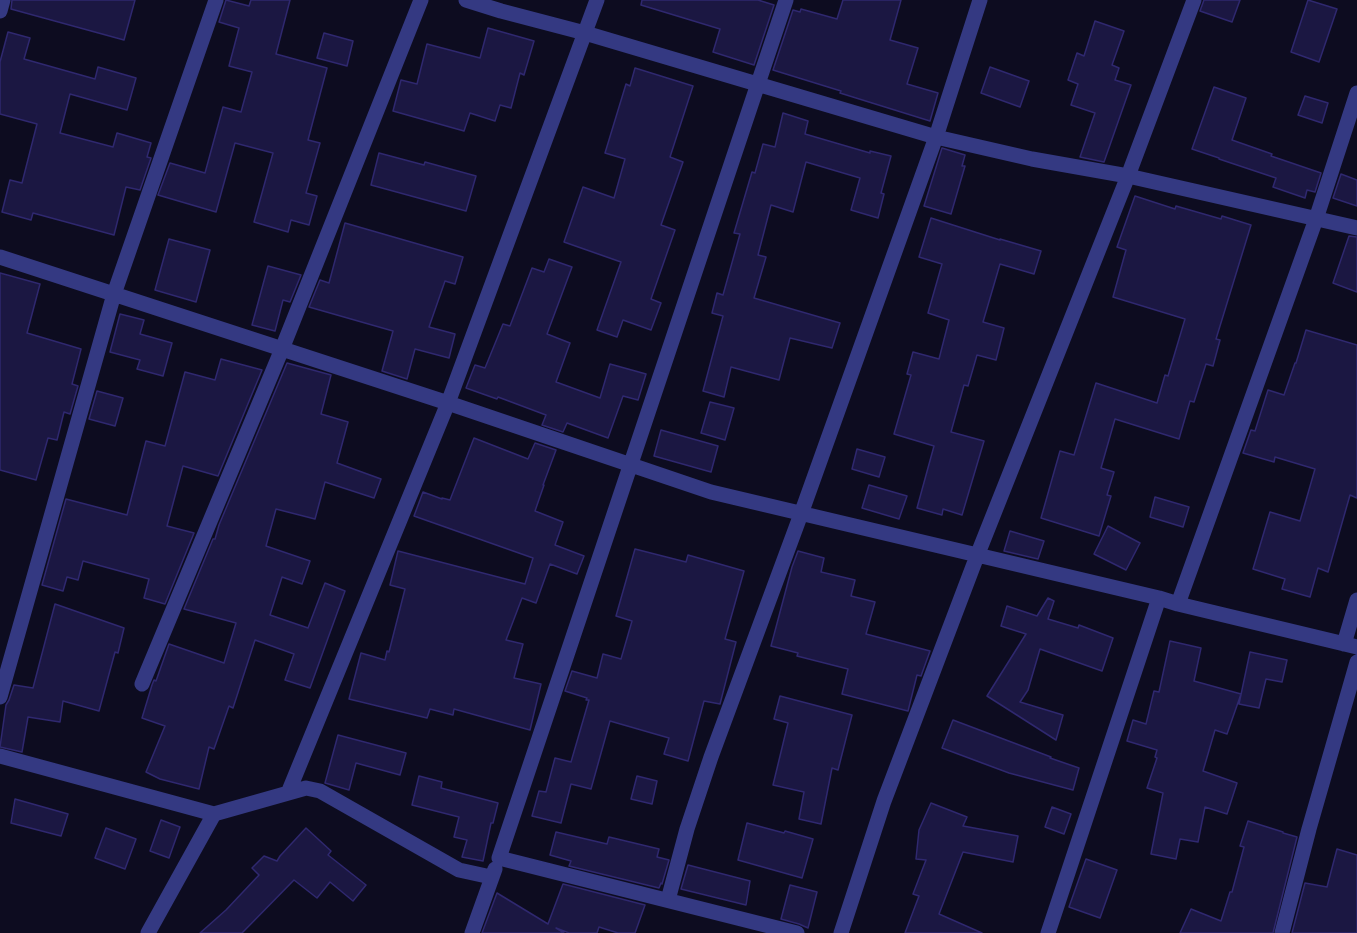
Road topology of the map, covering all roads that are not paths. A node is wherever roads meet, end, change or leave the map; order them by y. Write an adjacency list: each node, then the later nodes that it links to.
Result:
1 (3, 0): 9 (street)
2 (216, 0): 18 (street)
3 (421, 0): 19 (street)
4 (466, 0): 10 (street)
5 (597, 0): 10 (street)
6 (786, 0): 11 (street)
7 (980, 0): 13 (street)
8 (1194, 0): 14 (street)
9 (0, 11)
10 (585, 33): 11 (street); 20 (street)
11 (757, 84): 13 (street); 21 (street)
12 (1357, 93): 15 (street)
13 (936, 137): 14 (street); 22 (street)
14 (1128, 176): 15 (street); 23 (street)
15 (1316, 219): 16 (street); 26 (street)
16 (1357, 228)
17 (0, 257): 18 (street)
18 (114, 294): 19 (street); 30 (street)
19 (282, 349): 20 (street); 29 (street)
20 (448, 403): 21 (street); 32 (street)
21 (630, 465): 22 (street); 34 (street)
22 (801, 514): 23 (street); 36 (street)
23 (977, 556): 24 (street); 40 (street)
24 (1159, 598): 26 (street); 41 (street)
25 (1357, 600): 27 (street)
26 (1178, 604): 27 (street)
27 (1350, 646)
28 (1357, 662): 42 (street)
29 (142, 684)
30 (0, 697)
31 (0, 756): 33 (street)
32 (288, 793): 33 (street); 35 (street)
33 (214, 814): 37 (street)
34 (499, 858): 35 (street); 36 (street)
35 (491, 877): 38 (street)
36 (668, 900): 39 (street)
37 (148, 933)
38 (472, 933)
39 (797, 933)
40 (841, 933)
41 (1048, 933)
42 (1282, 933)

